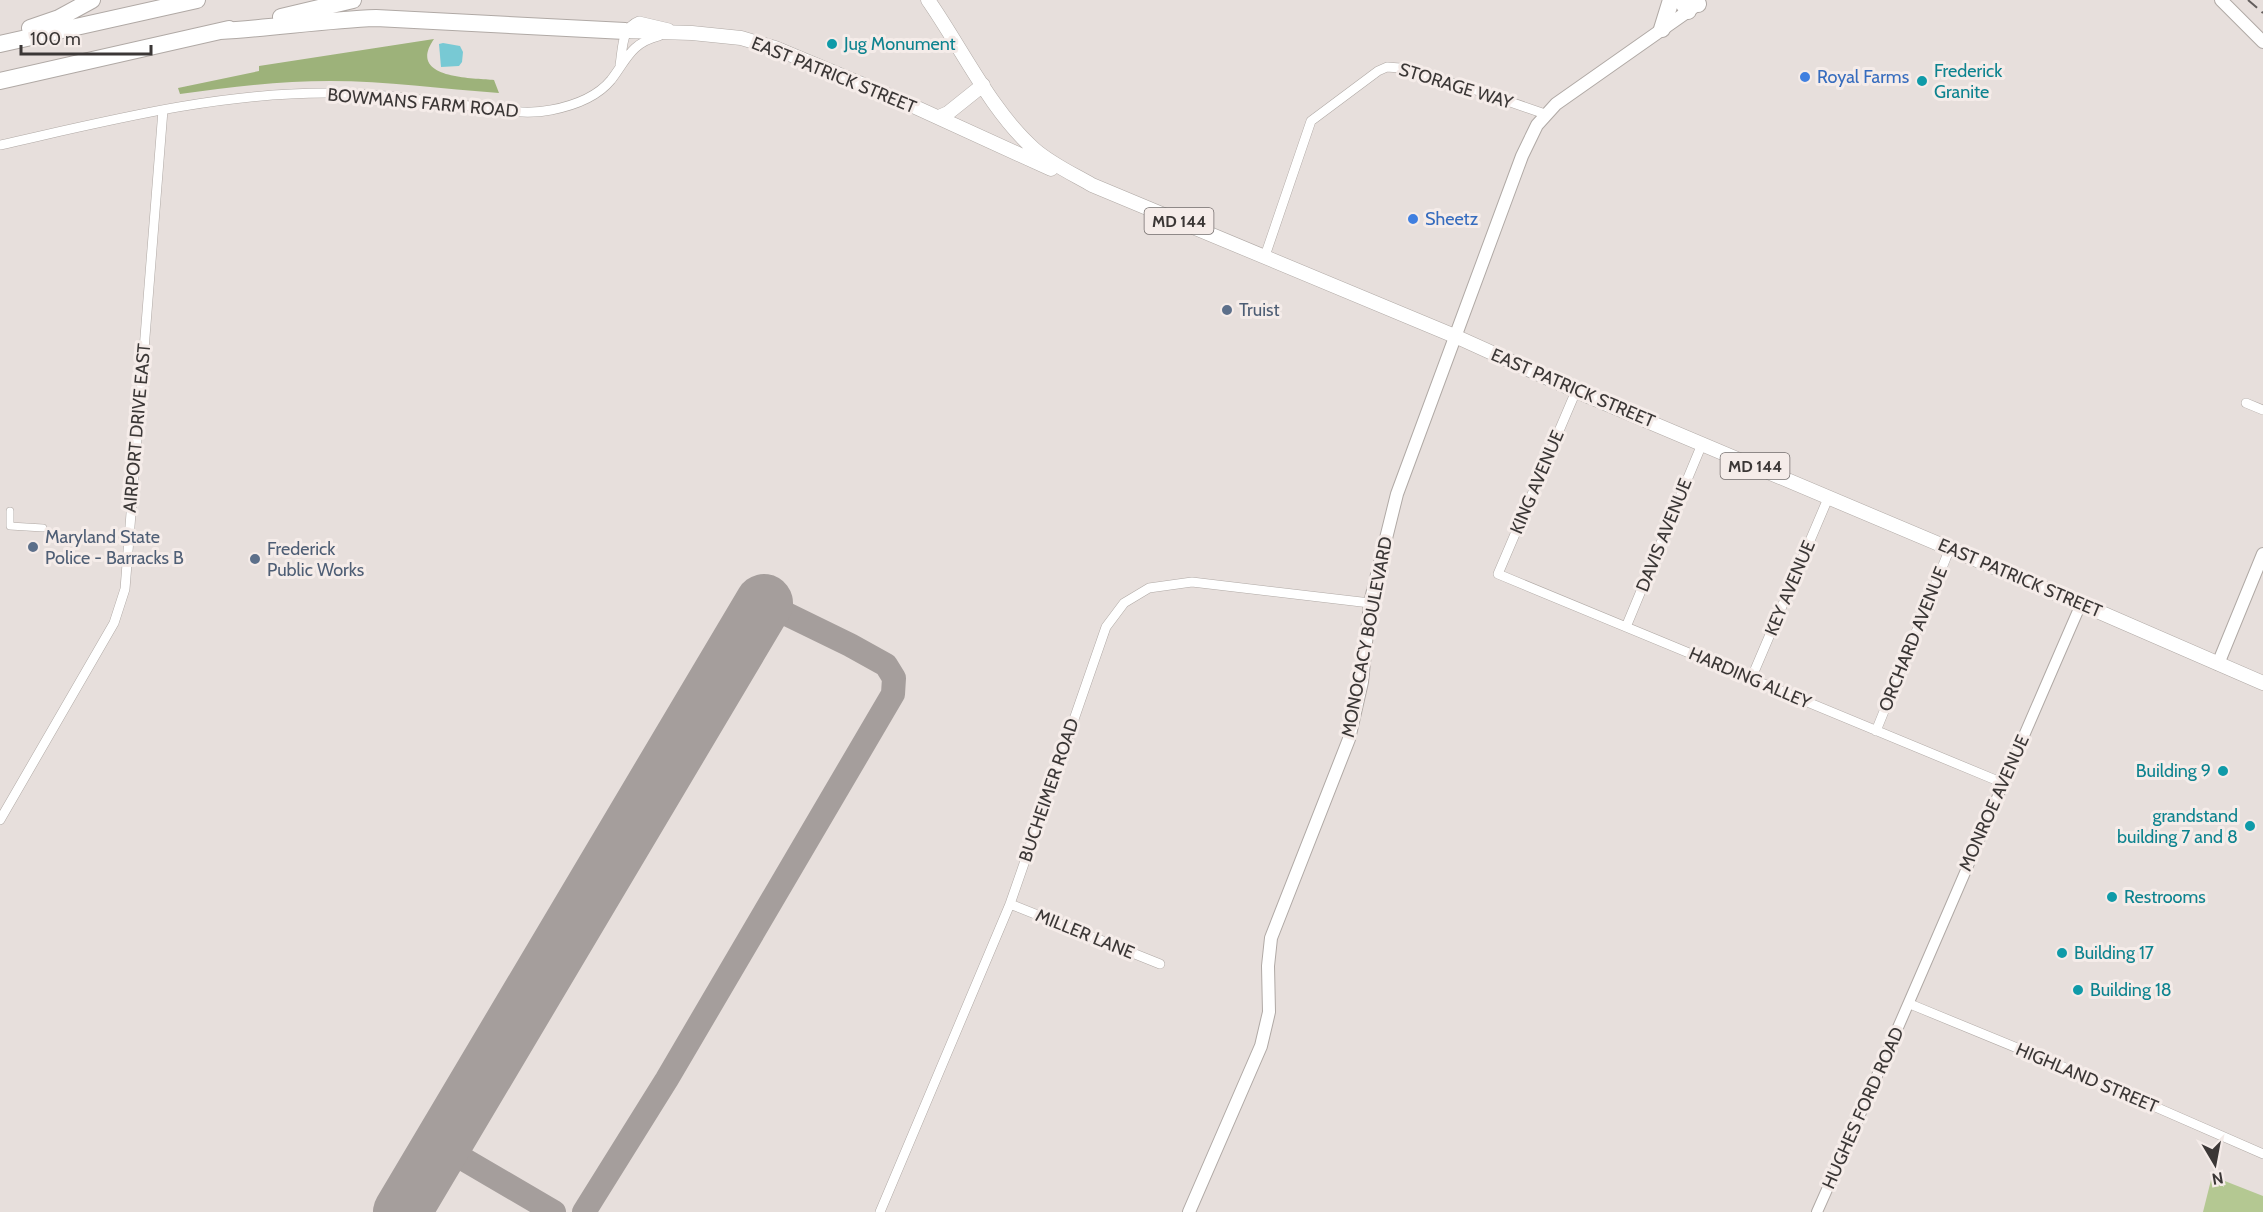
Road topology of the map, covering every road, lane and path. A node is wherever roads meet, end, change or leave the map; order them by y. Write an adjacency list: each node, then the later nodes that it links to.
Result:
1 (92, 0): 13 (highway)
2 (197, 0): 15 (highway)
3 (353, 0): 9 (highway)
4 (928, 0): 18 (main road, EAST PATRICK STREET / MD 144)
5 (1671, 0): 8 (highway)
6 (2221, 0): 14 (main road)
7 (1693, 3): 8 (main road, MONOCACY BOULEVARD)
8 (1662, 29): 20 (main road, MONOCACY BOULEVARD)
9 (220, 31): 10 (highway); 17 (highway)
10 (625, 31): 11 (street, EAST PATRICK STREET); 12 (main road, EAST PATRICK STREET); 16 (street)
11 (692, 33): 12 (main road, EAST PATRICK STREET); 21 (main road, EAST PATRICK STREET)
12 (670, 34): 16 (street, BOWMANS FARM ROAD)
13 (0, 36)
14 (2263, 42)
15 (0, 44)
16 (619, 67): 19 (street, BOWMANS FARM ROAD)
17 (0, 81)
18 (982, 85): 21 (main road); 23 (main road, EAST PATRICK STREET / MD 144)
19 (163, 110): 22 (street, BOWMANS FARM ROAD); 44 (street, AIRPORT DRIVE EAST)
20 (1545, 114): 24 (street, STORAGE WAY); 25 (main road, MONOCACY BOULEVARD)
21 (939, 117): 23 (main road, EAST PATRICK STREET)
22 (0, 145)
23 (1092, 185): 24 (main road, EAST PATRICK STREET / MD 144)
24 (1265, 256): 25 (main road, EAST PATRICK STREET / MD 144)
25 (1457, 338): 26 (main road, EAST PATRICK STREET / MD 144); 36 (main road, MONOCACY BOULEVARD)
26 (1576, 391): 29 (main road, EAST PATRICK STREET / MD 144); 35 (street, KING AVENUE)
27 (2246, 403): 28 (street)
28 (2263, 410)
29 (1702, 444): 30 (main road, EAST PATRICK STREET / MD 144); 38 (street, DAVIS AVENUE)
30 (1829, 496): 33 (main road, EAST PATRICK STREET / MD 144); 40 (street, KEY AVENUE)
31 (10, 512): 32 (street)
32 (43, 528)
33 (1950, 548): 37 (main road, EAST PATRICK STREET / MD 144); 42 (street, ORCHARD AVENUE)
34 (2263, 554): 39 (main road)
35 (1498, 574): 38 (street, HARDING ALLEY)
36 (1370, 603): 45 (street, BUCHEIMER ROAD); 50 (main road, MONOCACY BOULEVARD)
37 (2081, 604): 39 (main road, EAST PATRICK STREET / MD 144); 43 (street, MONROE AVENUE)
38 (1626, 627): 40 (street, HARDING ALLEY)
39 (2218, 664): 41 (main road, EAST PATRICK STREET / MD 144)
40 (1751, 679): 42 (street, HARDING ALLEY)
41 (2263, 683)
42 (1876, 731): 43 (street, HARDING ALLEY)
43 (2003, 783): 47 (street, MONROE AVENUE)
44 (0, 820)
45 (1010, 904): 46 (street, MILLER LANE); 49 (street, BUCHEIMER ROAD)
46 (1160, 964)
47 (1910, 1004): 48 (street, HIGHLAND STREET); 51 (street, HUGHES FORD ROAD)
48 (2263, 1154)
49 (880, 1212)
50 (1190, 1212)
51 (1817, 1212)

